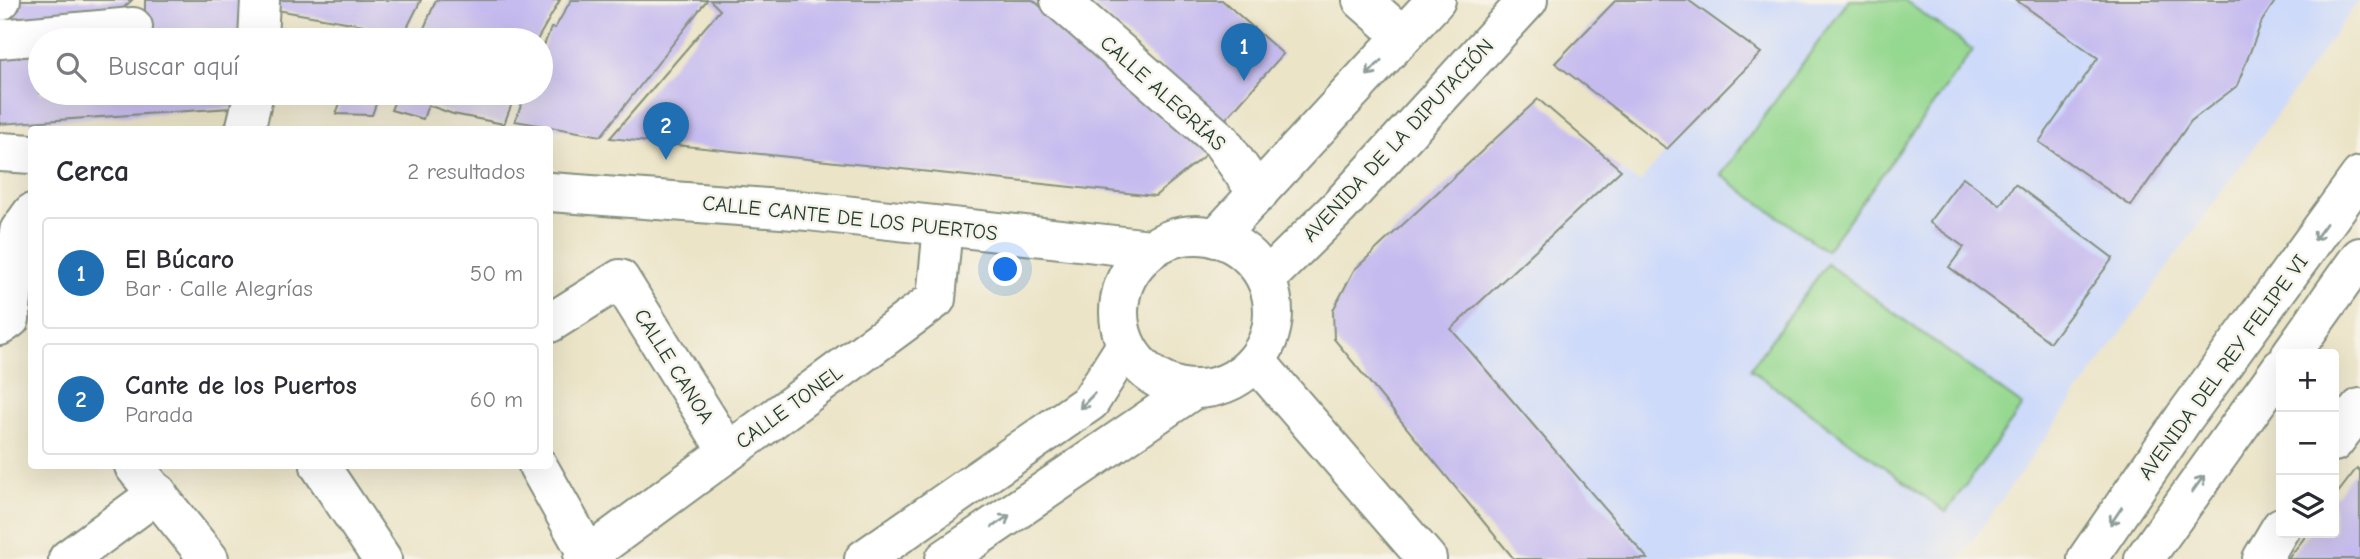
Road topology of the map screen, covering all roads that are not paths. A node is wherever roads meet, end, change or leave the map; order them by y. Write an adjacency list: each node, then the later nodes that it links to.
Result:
1 (260, 0): 8 (street)
2 (1060, 0): 18 (street, CALLE ALEGRÍAS)
3 (1362, 0): 10 (street)
4 (1436, 0): 10 (street)
5 (1528, 0): 24 (street, AVENIDA DE LA DIPUTACIÓN)
6 (133, 26): 7 (street)
7 (113, 28)
8 (259, 28)
9 (28, 36): 11 (street)
10 (1403, 36): 18 (street, one-way to 18)
11 (0, 39)
12 (251, 105): 13 (street)
13 (246, 126)
14 (0, 152): 15 (street)
15 (28, 154)
16 (2360, 176): 44 (street, AVENIDA DEL REY FELIPE VI, one-way to 44)
17 (553, 192): 20 (street, CALLE CANTE DE LOS PUERTOS)
18 (1258, 194): 21 (street)
19 (28, 219): 26 (street)
20 (943, 226): 22 (street, CALLE CANTE DE LOS PUERTOS); 32 (street, CALLE TONEL)
21 (1216, 237): 22 (street); 24 (street)
22 (1150, 249): 27 (street)
23 (2360, 257): 28 (street)
24 (1266, 279): 29 (street)
25 (553, 321): 32 (street, CALLE CANOA)
26 (10, 324)
27 (1126, 345): 31 (street); 41 (street, one-way to 41)
28 (2295, 349)
29 (1256, 361): 31 (street); 43 (street)
30 (2276, 375): 45 (street, one-way to 30)
31 (1194, 389): 42 (street, one-way to 31)
32 (728, 452): 37 (street, CALLE TONEL)
33 (322, 469): 40 (street)
34 (540, 469): 37 (street)
35 (146, 479): 38 (street); 39 (street)
36 (2276, 535): 46 (street)
37 (585, 557)
38 (68, 559)
39 (209, 559)
40 (382, 559)
41 (864, 559)
42 (945, 559)
43 (1427, 559)
44 (2087, 559)
45 (2144, 559)
46 (2262, 559)

